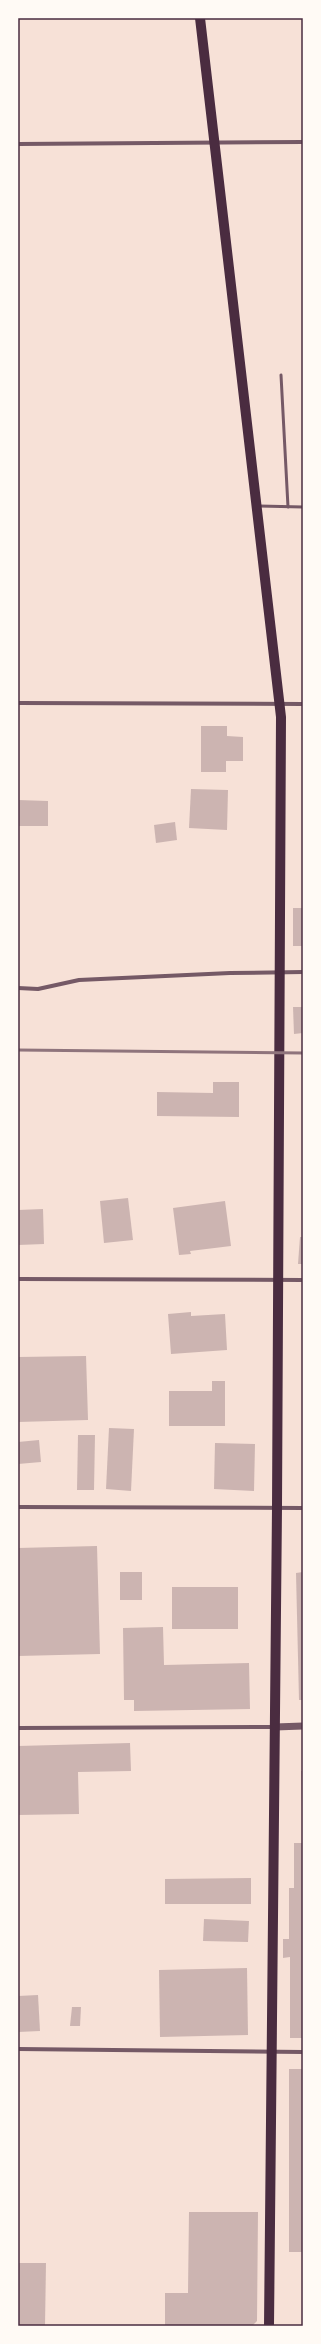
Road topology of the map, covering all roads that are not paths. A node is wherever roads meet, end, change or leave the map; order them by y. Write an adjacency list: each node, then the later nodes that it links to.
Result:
1 (200, 18): 2 (main road)
2 (215, 142): 3 (street); 4 (street); 6 (main road)
3 (303, 142)
4 (18, 144)
5 (281, 375): 7 (lane)
6 (257, 506): 7 (lane); 10 (main road)
7 (288, 507): 8 (lane)
8 (303, 507)
9 (18, 703): 10 (street)
10 (279, 704): 11 (street); 13 (main road)
11 (303, 704)
12 (303, 972): 13 (street)
13 (280, 974): 14 (street); 16 (main road)
14 (18, 988)
15 (18, 1279): 16 (street)
16 (277, 1280): 17 (street); 19 (main road)
17 (303, 1280)
18 (18, 1507): 19 (street)
19 (277, 1508): 20 (street); 21 (main road)
20 (303, 1508)
21 (275, 1726): 22 (street); 23 (street); 25 (main road)
22 (303, 1726)
23 (18, 1728)
24 (18, 2049): 25 (street)
25 (272, 2052): 26 (street); 27 (main road)
26 (303, 2052)
27 (269, 2326)

